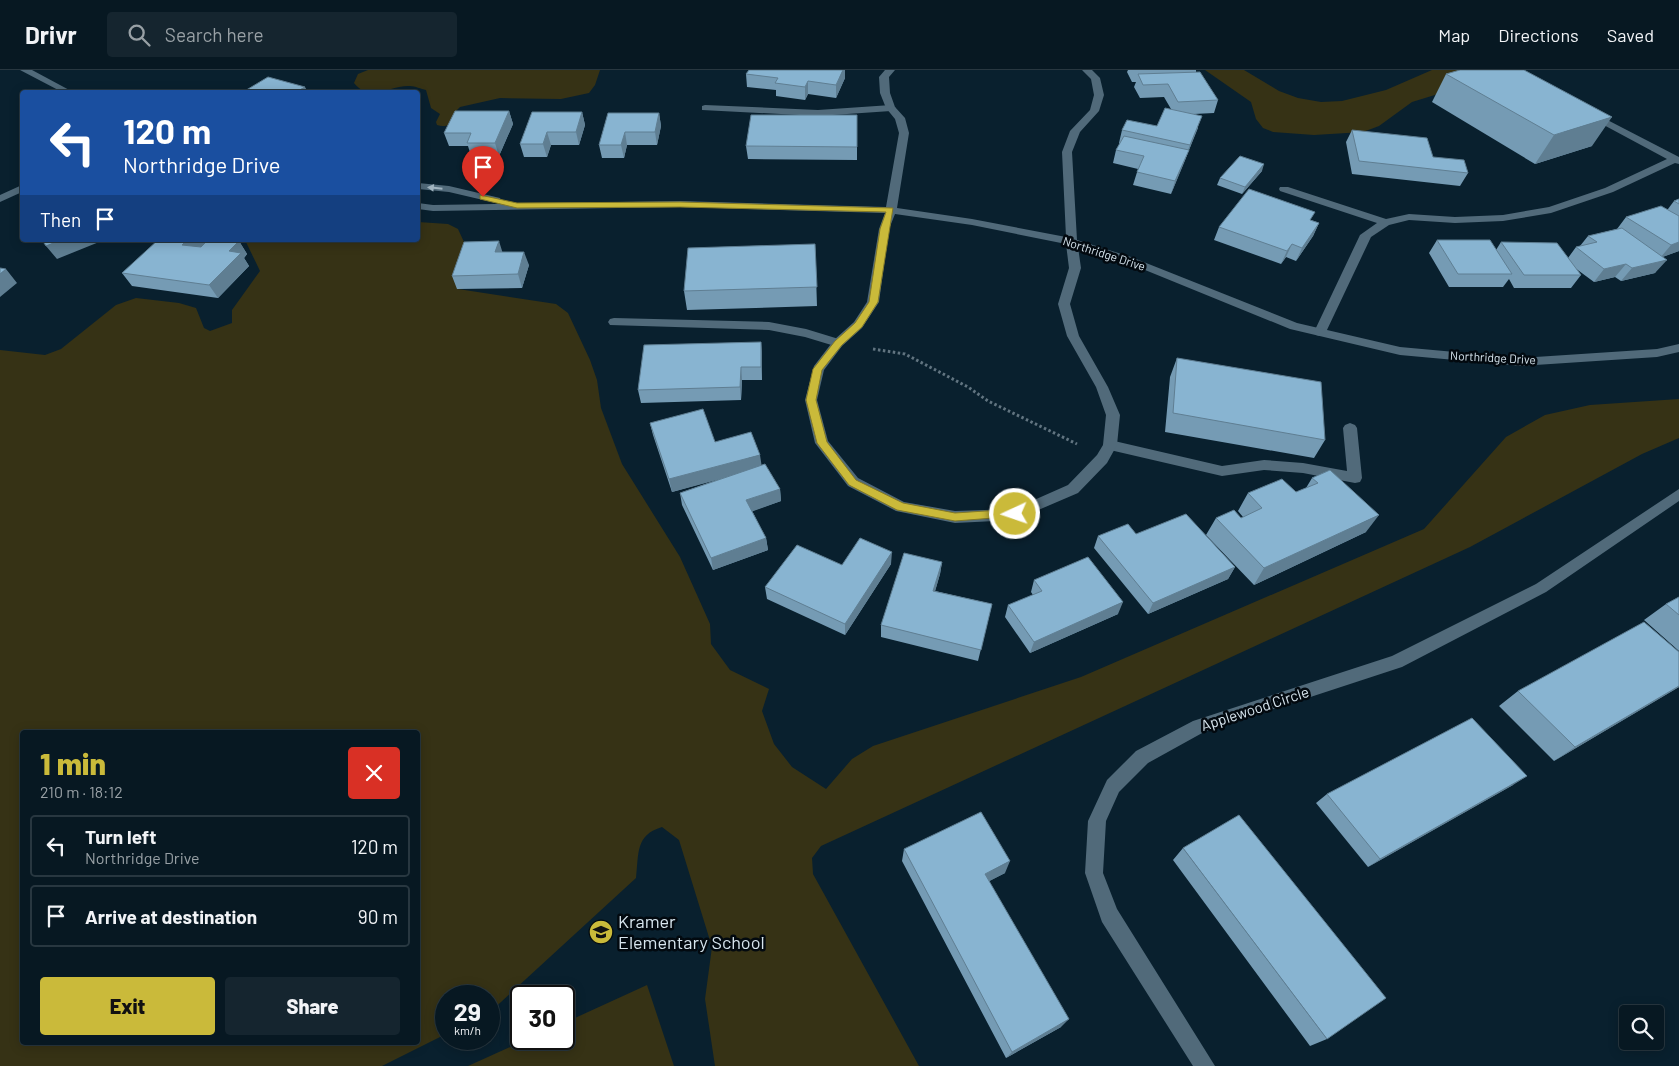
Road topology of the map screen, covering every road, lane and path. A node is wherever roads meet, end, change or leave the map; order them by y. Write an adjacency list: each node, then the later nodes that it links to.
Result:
1 (25, 70): 4 (street)
2 (890, 70): 6 (street)
3 (1087, 70): 17 (street)
4 (64, 90)
5 (705, 108): 6 (street)
6 (891, 108): 15 (street)
7 (1582, 109): 8 (street)
8 (1677, 160): 16 (street)
9 (420, 186): 13 (street, Northridge Drive, one-way to 9)
10 (20, 189): 12 (street)
11 (1284, 189): 16 (street)
12 (0, 199)
13 (517, 205): 14 (street, Northridge Drive); 15 (street, Northridge Drive)
14 (420, 206)
15 (890, 210): 17 (street, Northridge Drive); 20 (street)
16 (1385, 222): 19 (street)
17 (1072, 242): 19 (street, Northridge Drive); 23 (street)
18 (614, 322): 20 (street)
19 (1320, 332): 21 (street, Northridge Drive)
20 (838, 343): 24 (path); 24 (street)
21 (1679, 348)
22 (1350, 428): 23 (street)
23 (1110, 445): 24 (street)
24 (1102, 459)
25 (1679, 494): 26 (street, Applewood Circle)
26 (1205, 1066)

